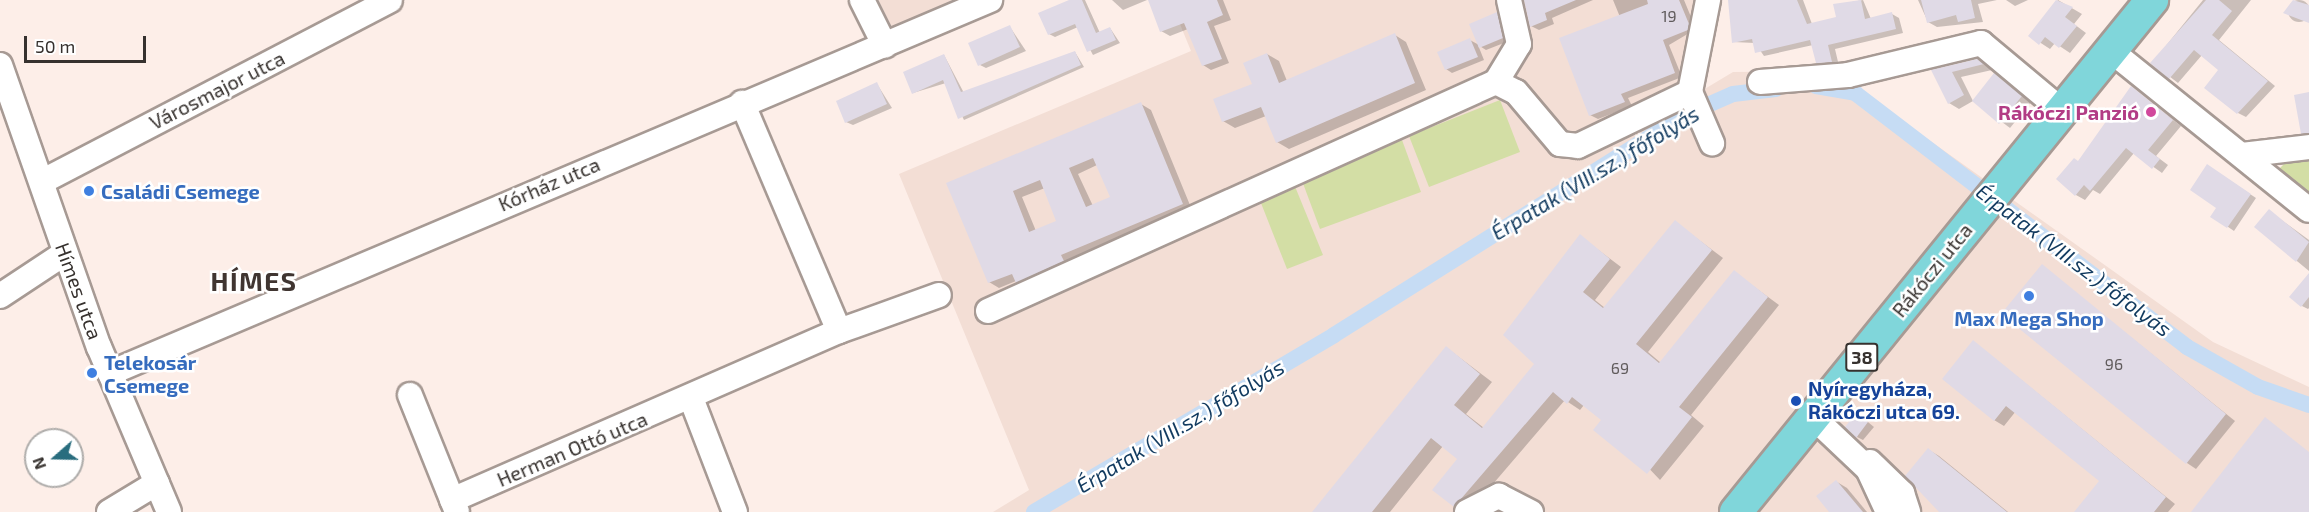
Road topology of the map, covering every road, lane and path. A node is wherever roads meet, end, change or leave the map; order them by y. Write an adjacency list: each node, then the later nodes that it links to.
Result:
1 (390, 0): 18 (street, Városmajor utca)
2 (862, 0): 7 (street)
3 (990, 0): 7 (street, Kórház utca)
4 (1509, 0): 10 (street)
5 (1708, 0): 12 (street)
6 (2152, 0): 8 (main road, Rákóczi utca / 38)
7 (885, 46): 13 (street, Kórház utca)
8 (2109, 50): 14 (main road, Rákóczi utca / 38); 17 (street)
9 (0, 65): 18 (street, Hímes utca)
10 (1496, 82): 12 (street); 23 (street)
11 (1760, 82): 14 (street)
12 (1690, 92): 15 (street)
13 (742, 103): 24 (street); 25 (street, Kórház utca)
14 (2060, 109): 28 (main road, Rákóczi utca / 38)
15 (1712, 143)
16 (2309, 147): 17 (street)
17 (2242, 155): 19 (street)
18 (43, 181): 20 (street, Hímes utca)
19 (2309, 210)
20 (65, 254): 22 (street); 25 (street, Hímes utca)
21 (939, 295): 24 (street, Herman Ottó utca)
22 (0, 296)
23 (988, 311)
24 (839, 332): 27 (street, Herman Ottó utca)
25 (110, 373): 29 (street, Hímes utca)
26 (410, 395): 30 (street, Herman Ottó utca)
27 (692, 398): 30 (street, Herman Ottó utca); 33 (street)
28 (1822, 425): 36 (main road, Rákóczi utca / 38); 37 (street); 38 (street)
29 (157, 483): 31 (street); 32 (street, Hímes utca)
30 (455, 506)
31 (109, 512)
32 (169, 512)
33 (735, 512)
34 (1467, 512): 35 (street)
35 (1532, 512)
36 (1736, 512)
37 (1888, 512)
38 (1908, 512)

